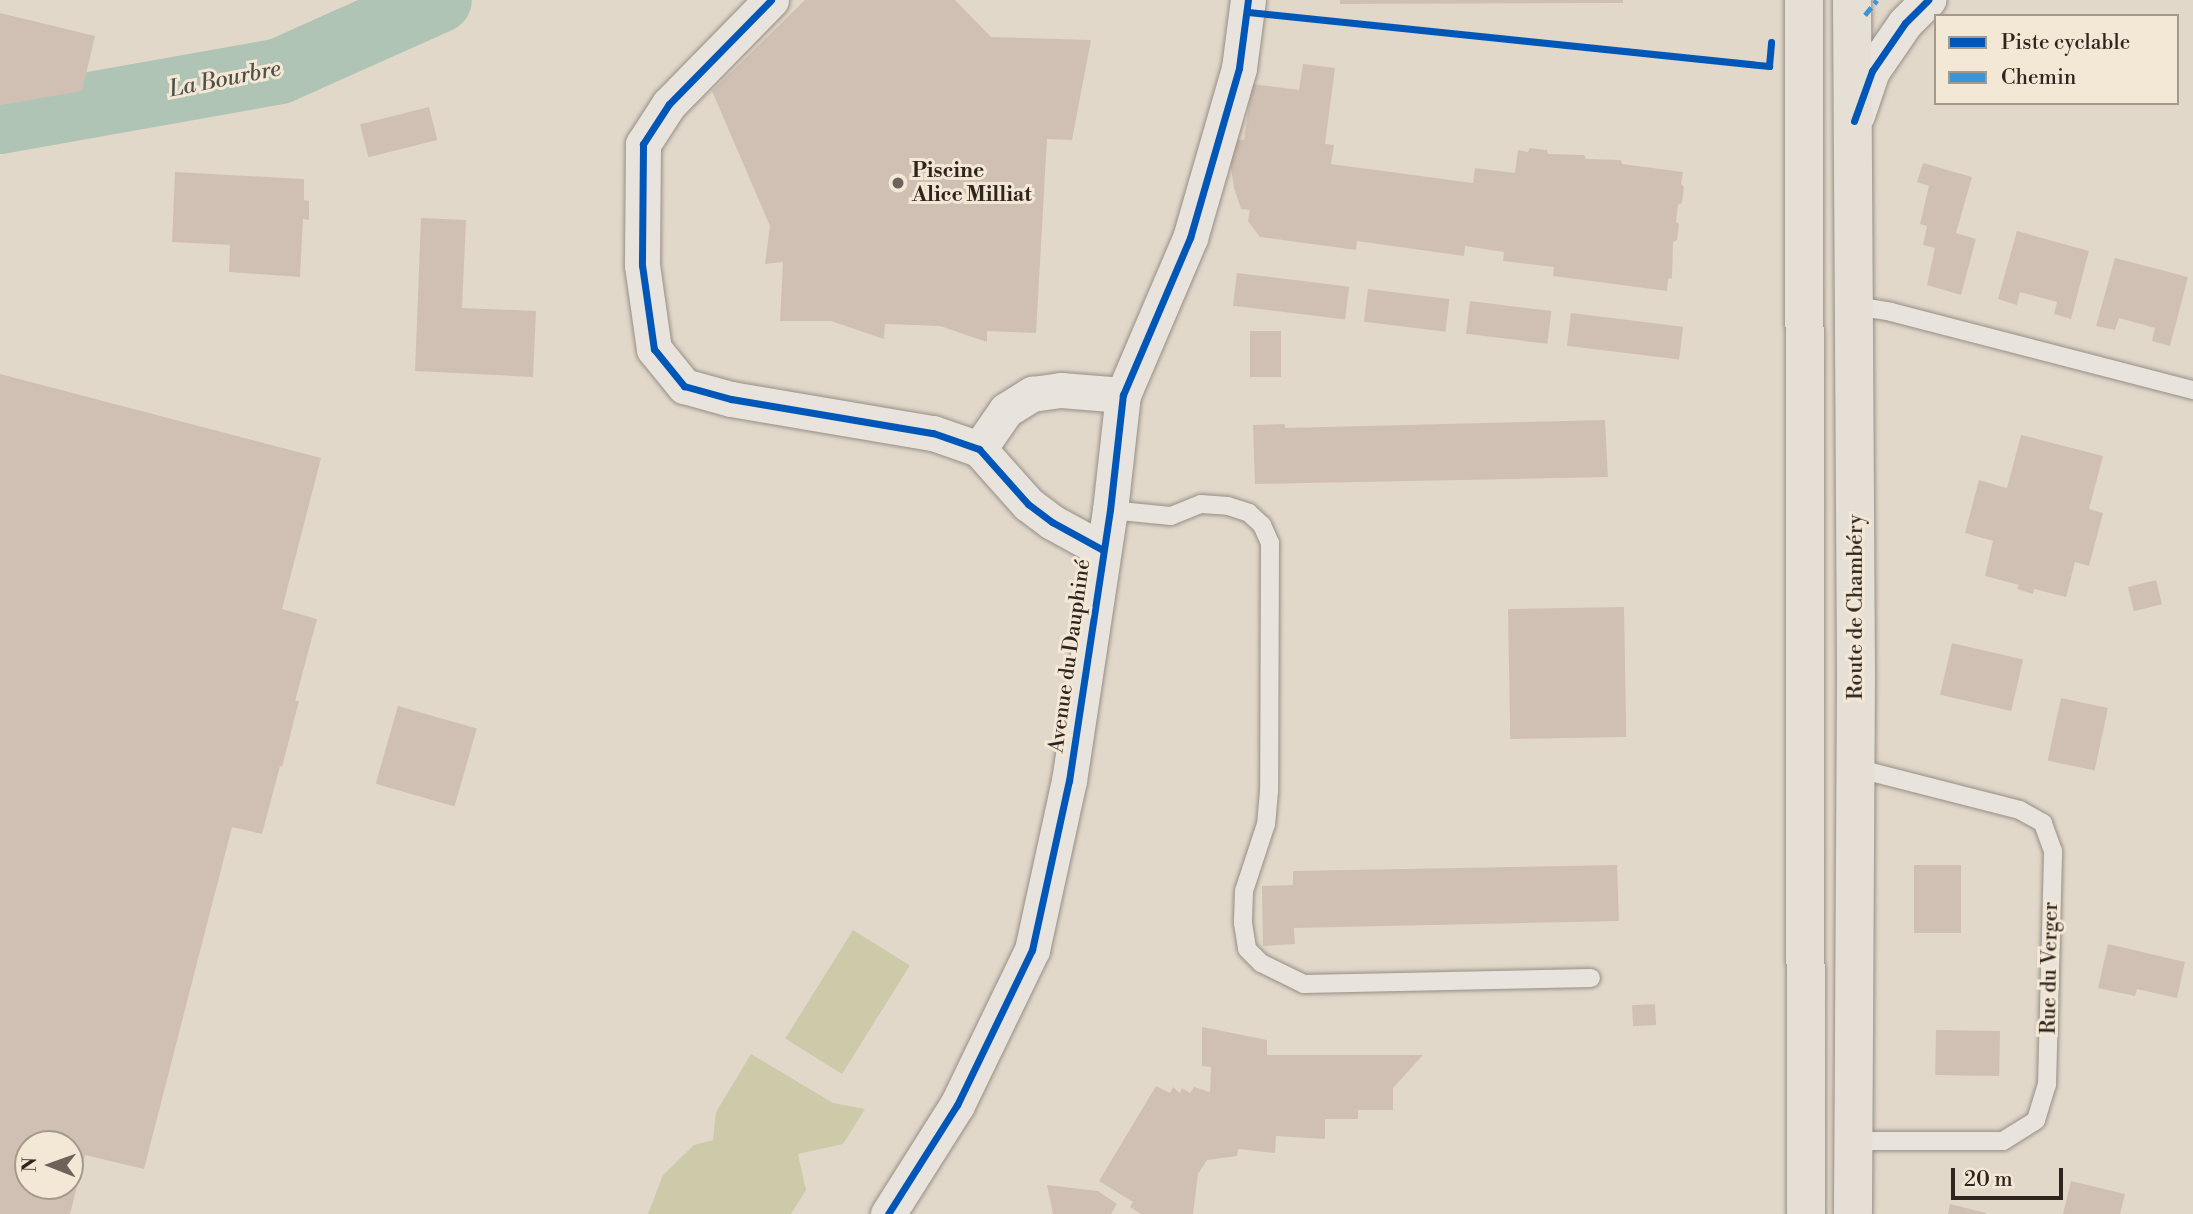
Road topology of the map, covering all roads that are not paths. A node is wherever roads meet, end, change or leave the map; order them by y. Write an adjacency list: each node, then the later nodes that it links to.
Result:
1 (771, 0): 10 (street)
2 (1248, 0): 9 (street, Avenue du Dauphiné)
3 (1804, 0): 17 (main road)
4 (1852, 0): 6 (main road, Route de Chambéry)
5 (1928, 0): 6 (street)
6 (1854, 121): 7 (main road, Route de Chambéry)
7 (1855, 306): 8 (lane); 13 (main road, Route de Chambéry)
8 (2193, 390)
9 (1123, 395): 10 (street); 11 (street, Avenue du Dauphiné)
10 (979, 449): 12 (street)
11 (1110, 510): 12 (street, Avenue du Dauphiné); 14 (lane)
12 (1103, 550): 16 (street, Avenue du Dauphiné)
13 (1855, 768): 15 (main road, Route de Chambéry); 15 (lane, Rue du Verger)
14 (1591, 978)
15 (1853, 1141): 18 (main road, Route de Chambéry)
16 (888, 1214)
17 (1806, 1214)
18 (1853, 1214)

